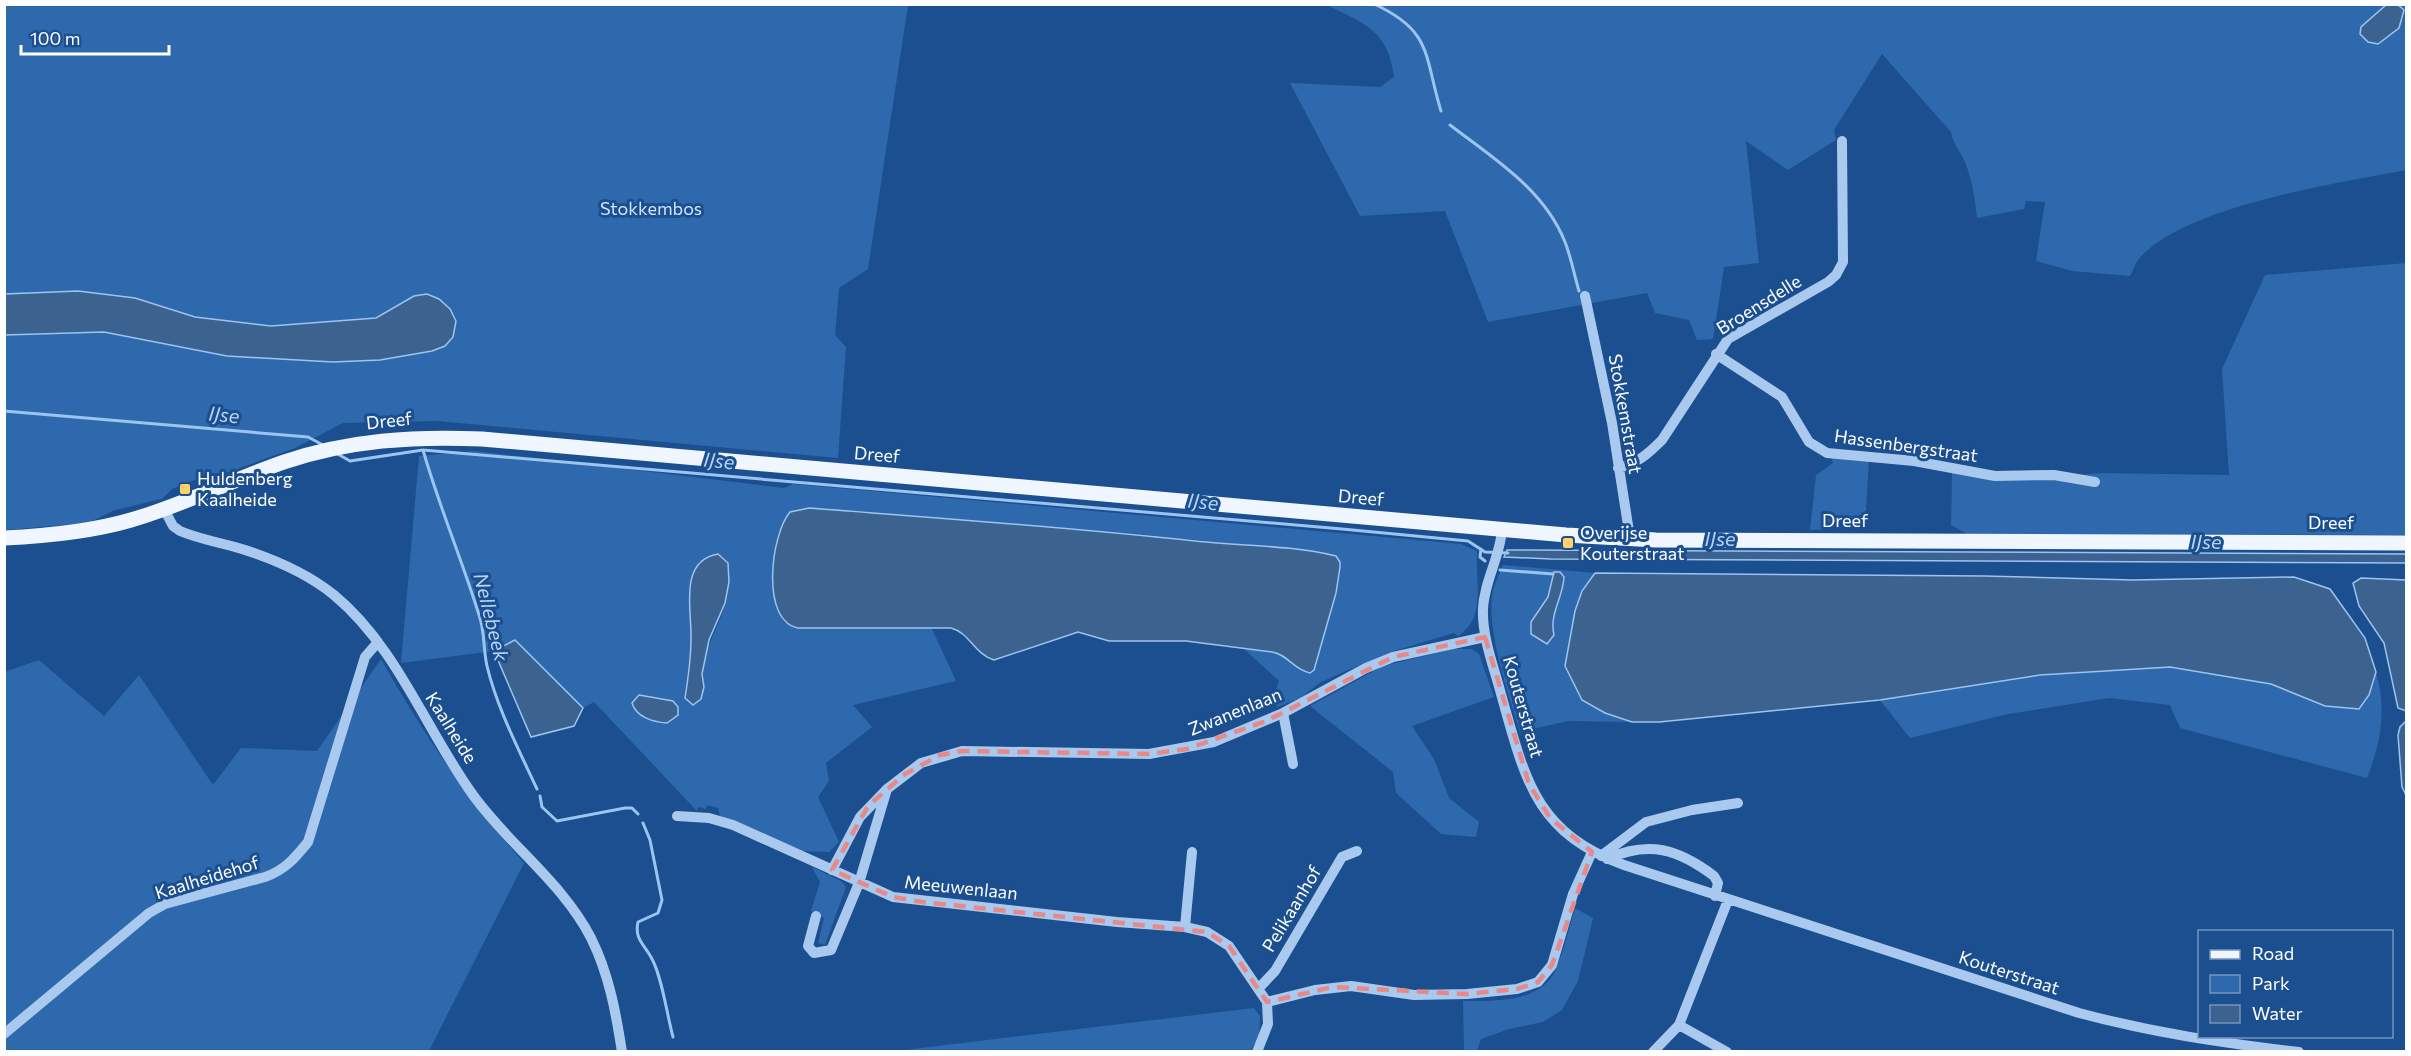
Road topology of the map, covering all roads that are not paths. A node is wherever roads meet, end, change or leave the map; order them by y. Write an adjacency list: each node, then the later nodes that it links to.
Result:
1 (1842, 141): 3 (street, Broensdelle)
2 (1585, 296): 4 (street, Stokkemstraat)
3 (1716, 354): 4 (street, Broensdelle); 5 (street, Hassenbergstraat)
4 (1618, 468): 9 (street, Stokkemstraat)
5 (2095, 482)
6 (164, 509): 7 (main road, Dreef); 8 (main road, Dreef); 12 (street, Kaalheide)
7 (1502, 530): 9 (main road, Dreef); 11 (street, Kouterstraat)
8 (4, 538)
9 (1630, 538): 10 (main road, Dreef)
10 (2406, 543)
11 (1485, 637): 13 (street, Zwanenlaan); 20 (street, Kouterstraat)
12 (378, 642): 30 (street, Kaalheidehof); 31 (street, Kaalheide)
13 (1283, 713): 14 (street); 15 (street, Zwanenlaan)
14 (1293, 764)
15 (887, 789): 21 (street, Zwanenlaan); 22 (street)
16 (1738, 803): 20 (street)
17 (677, 816): 21 (street, Meeuwenlaan)
18 (1357, 851): 27 (street, Pelikaanhof)
19 (1192, 852): 26 (street)
20 (1600, 856): 23 (street, Kouterstraat); 23 (street); 28 (street)
21 (832, 870): 22 (street, Meeuwenlaan)
22 (859, 883): 25 (street); 26 (street, Meeuwenlaan)
23 (1715, 896): 24 (street, Kouterstraat)
24 (1728, 900): 29 (street); 35 (street, Kouterstraat)
25 (816, 916)
26 (1185, 927): 27 (street, Meeuwenlaan)
27 (1259, 988): 28 (street, Meeuwenlaan)
28 (1267, 1002): 32 (street)
29 (1678, 1025): 33 (street); 34 (street)
30 (4, 1034)
31 (622, 1052)
32 (1257, 1052)
33 (1653, 1052)
34 (1727, 1052)
35 (2299, 1052)

